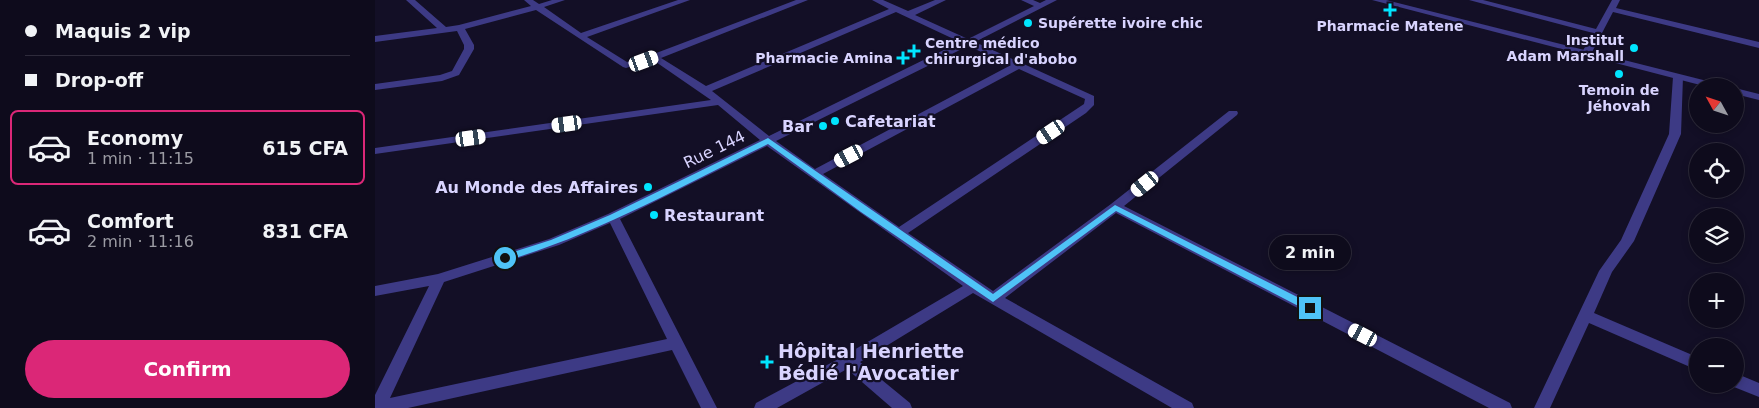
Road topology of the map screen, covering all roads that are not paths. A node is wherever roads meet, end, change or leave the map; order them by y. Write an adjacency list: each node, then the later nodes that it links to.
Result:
1 (410, 0): 20 (street)
2 (528, 0): 15 (street)
3 (561, 0): 15 (street)
4 (686, 0): 22 (street)
5 (804, 0): 27 (street)
6 (876, 0): 16 (street)
7 (942, 0): 18 (street)
8 (1025, 0): 14 (street)
9 (1053, 0): 14 (street, Rue 144)
10 (1376, 0): 13 (street)
11 (1473, 0): 21 (street)
12 (1616, 0): 17 (street)
13 (1399, 3): 26 (street)
14 (1041, 6): 24 (street, Rue 144)
15 (537, 7): 19 (street); 22 (street)
16 (897, 9): 18 (street); 32 (street)
17 (1610, 9): 21 (street); 25 (street)
18 (909, 14): 24 (street)
19 (460, 28): 20 (street); 31 (street)
20 (445, 31): 23 (street)
21 (1598, 32): 26 (street)
22 (580, 36): 27 (street)
23 (375, 39)
24 (969, 42): 28 (street); 37 (street, Rue 144)
25 (1759, 44)
26 (1586, 54): 29 (street)
27 (654, 57): 32 (street)
28 (1019, 65): 39 (street); 42 (street)
29 (1678, 77): 30 (street); 47 (street)
30 (1689, 80)
31 (375, 87)
32 (705, 90): 35 (street)
33 (1744, 93): 34 (street)
34 (1759, 97)
35 (720, 102): 37 (street); 38 (street)
36 (1233, 113): 40 (street)
37 (768, 140): 39 (street); 41 (street, Rue 144)
38 (375, 151)
39 (815, 174): 42 (street)
40 (1115, 207): 46 (street); 58 (street)
41 (613, 217): 43 (street, Rue 144); 48 (street)
42 (898, 234): 44 (street)
43 (439, 279): 45 (street, Rue 144); 53 (street)
44 (973, 286): 46 (street); 49 (street)
45 (375, 291)
46 (993, 299): 57 (street)
47 (1584, 315): 50 (street); 59 (street)
48 (675, 343): 53 (street); 54 (street)
49 (848, 361): 55 (street); 56 (street)
50 (1689, 361)
51 (1744, 384): 52 (street)
52 (1759, 390)
53 (377, 408)
54 (709, 408)
55 (761, 408)
56 (904, 408)
57 (1186, 408)
58 (1504, 408)
59 (1541, 408)

